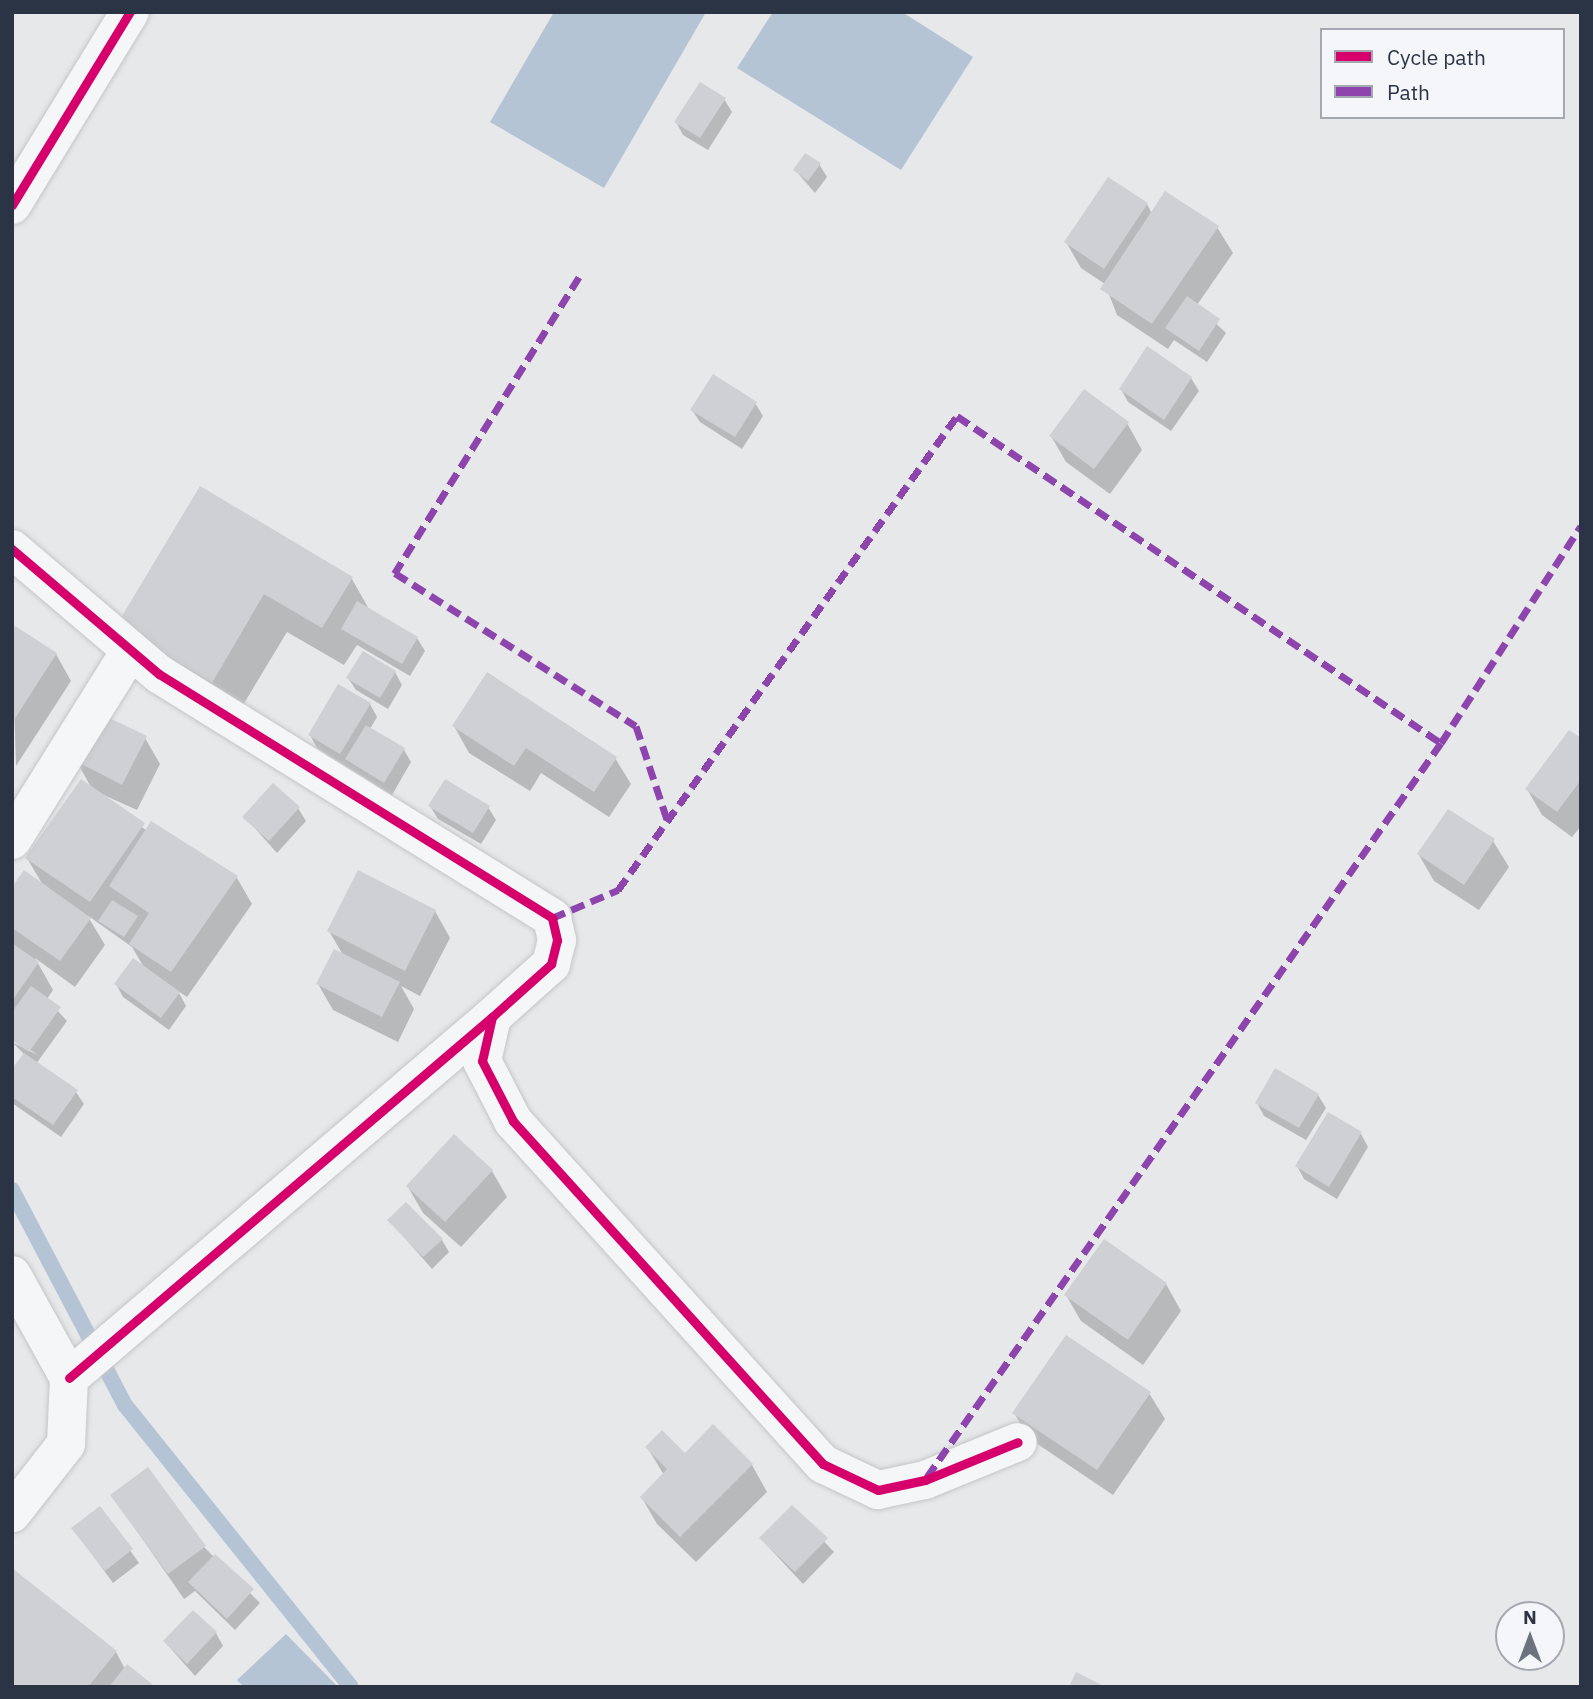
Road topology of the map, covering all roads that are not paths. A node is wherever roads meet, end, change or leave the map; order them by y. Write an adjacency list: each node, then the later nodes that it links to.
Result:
1 (130, 12): 2 (street)
2 (12, 205)
3 (12, 549): 4 (street)
4 (130, 651): 5 (street); 6 (street)
5 (12, 840)
6 (492, 1017): 8 (street); 9 (street)
7 (12, 1275): 8 (street)
8 (69, 1378): 10 (street)
9 (1018, 1442)
10 (12, 1513)

